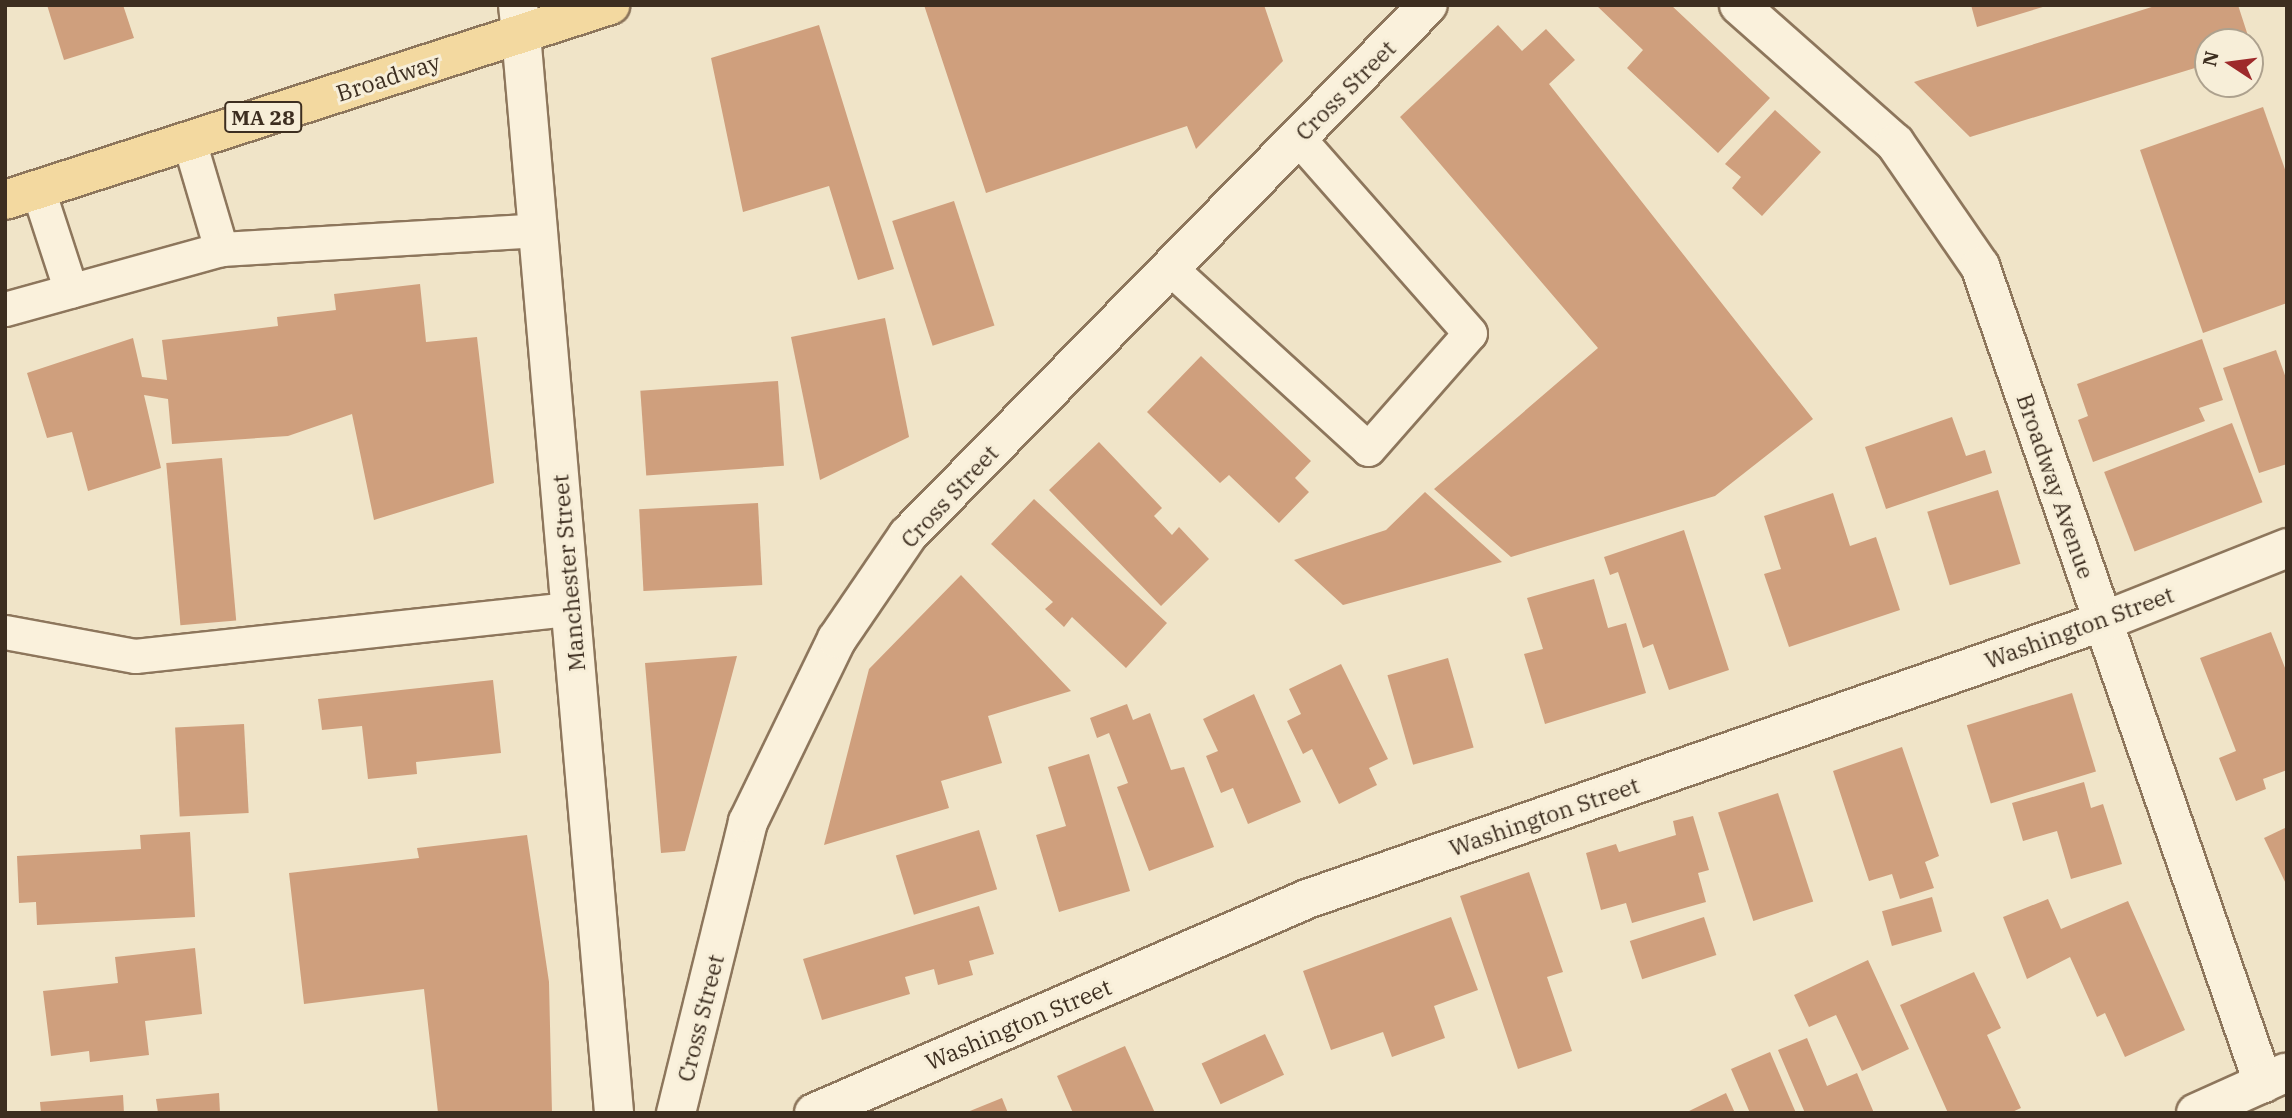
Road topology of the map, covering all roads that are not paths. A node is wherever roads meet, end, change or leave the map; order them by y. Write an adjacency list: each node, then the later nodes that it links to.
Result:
1 (610, 5): 4 (main road, Broadway / MA 28)
2 (1428, 5): 5 (street, Cross Street)
3 (1739, 5): 15 (street, Broadway Avenue)
4 (520, 19): 6 (main road, Broadway / MA 28); 8 (street, Manchester Street)
5 (1297, 138): 10 (street, Cross Street); 10 (lane)
6 (189, 141): 7 (main road, Broadway / MA 28); 9 (lane)
7 (22, 195): 11 (lane)
8 (539, 230): 9 (lane); 14 (street, Manchester Street)
9 (221, 249): 11 (lane)
10 (1170, 268): 19 (street, Cross Street)
11 (71, 291): 12 (lane)
12 (5, 309)
13 (2287, 548): 15 (street, Washington Street)
14 (571, 609): 16 (lane); 18 (street, Manchester Street)
15 (2104, 621): 17 (street, Broadway Avenue); 20 (street, Washington Street)
16 (5, 632)
17 (2275, 1077): 21 (street)
18 (614, 1113)
19 (676, 1113)
20 (814, 1113)
21 (2196, 1113)

